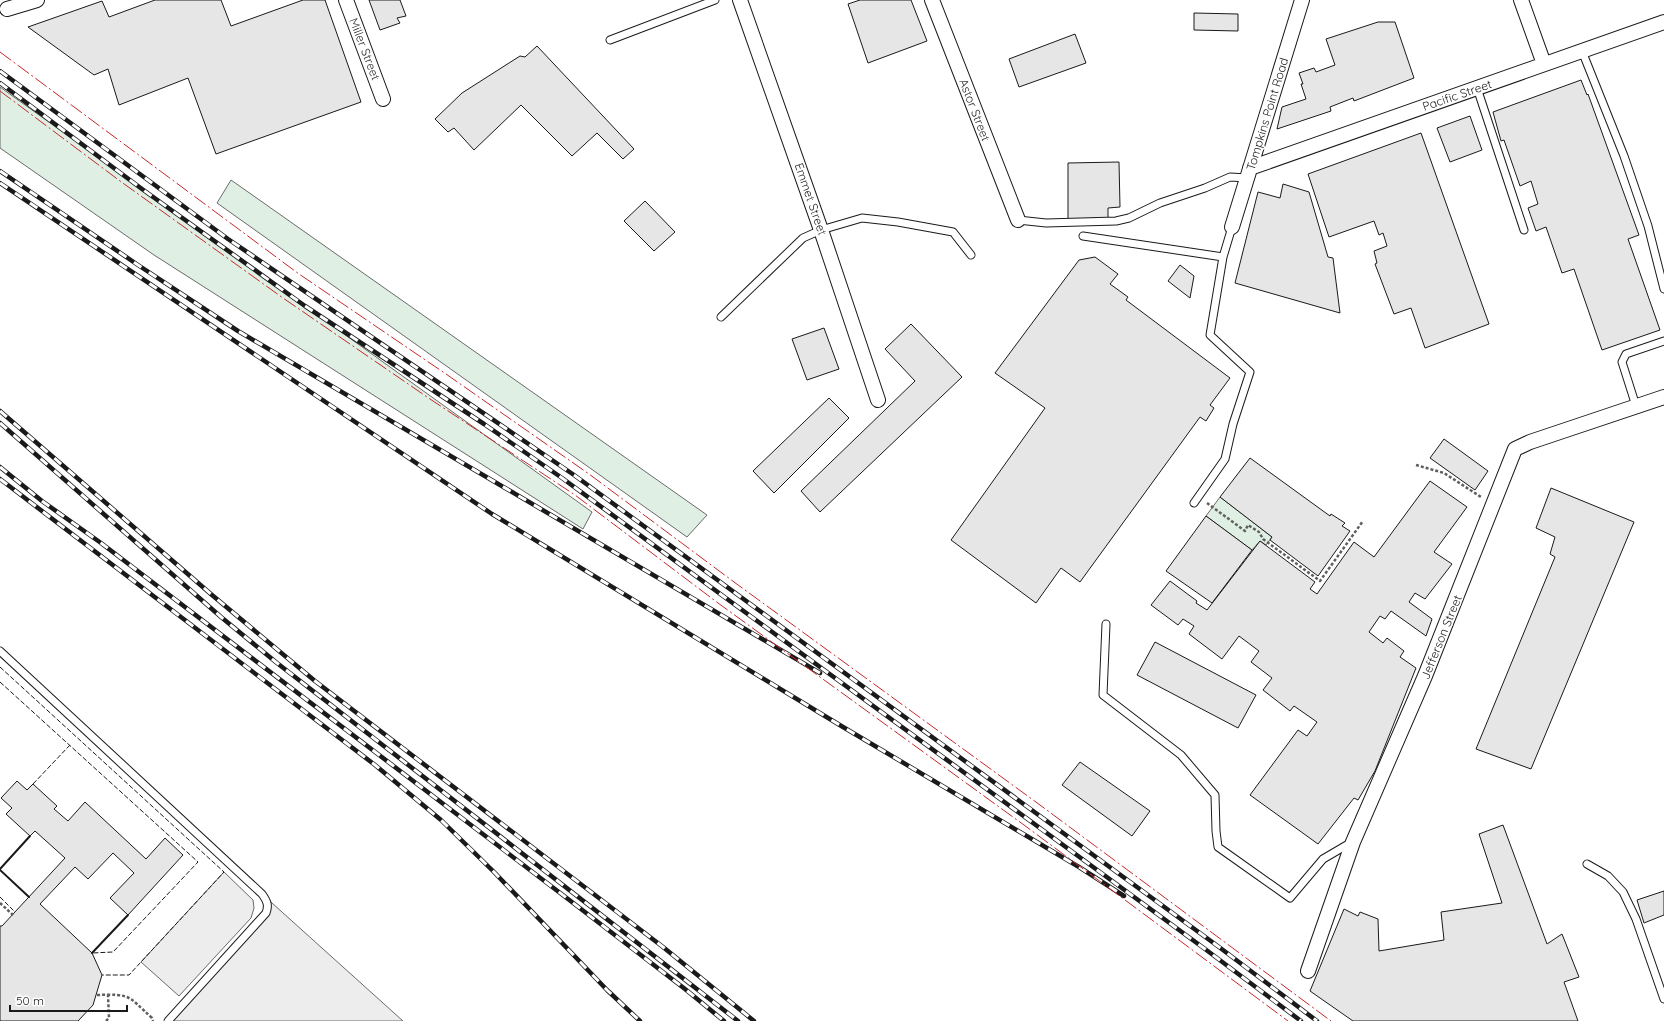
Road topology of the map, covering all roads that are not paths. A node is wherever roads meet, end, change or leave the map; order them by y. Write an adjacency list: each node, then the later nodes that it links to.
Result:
1 (37, 0): 8 (street)
2 (346, 0): 14 (street, Miller Street)
3 (715, 0): 10 (lane)
4 (740, 0): 18 (street, Emmet Street)
5 (932, 0): 16 (street, Astor Street)
6 (1302, 0): 15 (street, Tompkins Point Road)
7 (1521, 0): 12 (street)
8 (3, 11)
9 (1664, 22): 11 (street, Pacific Street)
10 (610, 40)
11 (1582, 51): 12 (street, Pacific Street); 23 (lane)
12 (1544, 64): 13 (street, Pacific Street)
13 (1477, 88): 15 (street, Pacific Street); 19 (lane)
14 (383, 99)
15 (1249, 173): 16 (lane); 17 (street, Tompkins Point Road)
16 (1018, 220)
17 (1232, 227): 22 (lane)
18 (821, 230): 21 (lane); 24 (lane); 27 (street, Emmet Street)
19 (1524, 230)
20 (1083, 236): 22 (lane)
21 (971, 255)
22 (1223, 257): 29 (lane)
23 (1664, 289)
24 (721, 318)
25 (1664, 341): 28 (lane)
26 (1664, 397): 28 (street, Jefferson Street)
27 (878, 400)
28 (1636, 406): 32 (street, Jefferson Street)
29 (1194, 503)
30 (1106, 624): 32 (lane)
31 (0, 651): 36 (lane)
32 (1352, 842): 34 (street, Jefferson Street)
33 (1587, 864): 35 (lane)
34 (1308, 971)
35 (1664, 999)
36 (168, 1021)

